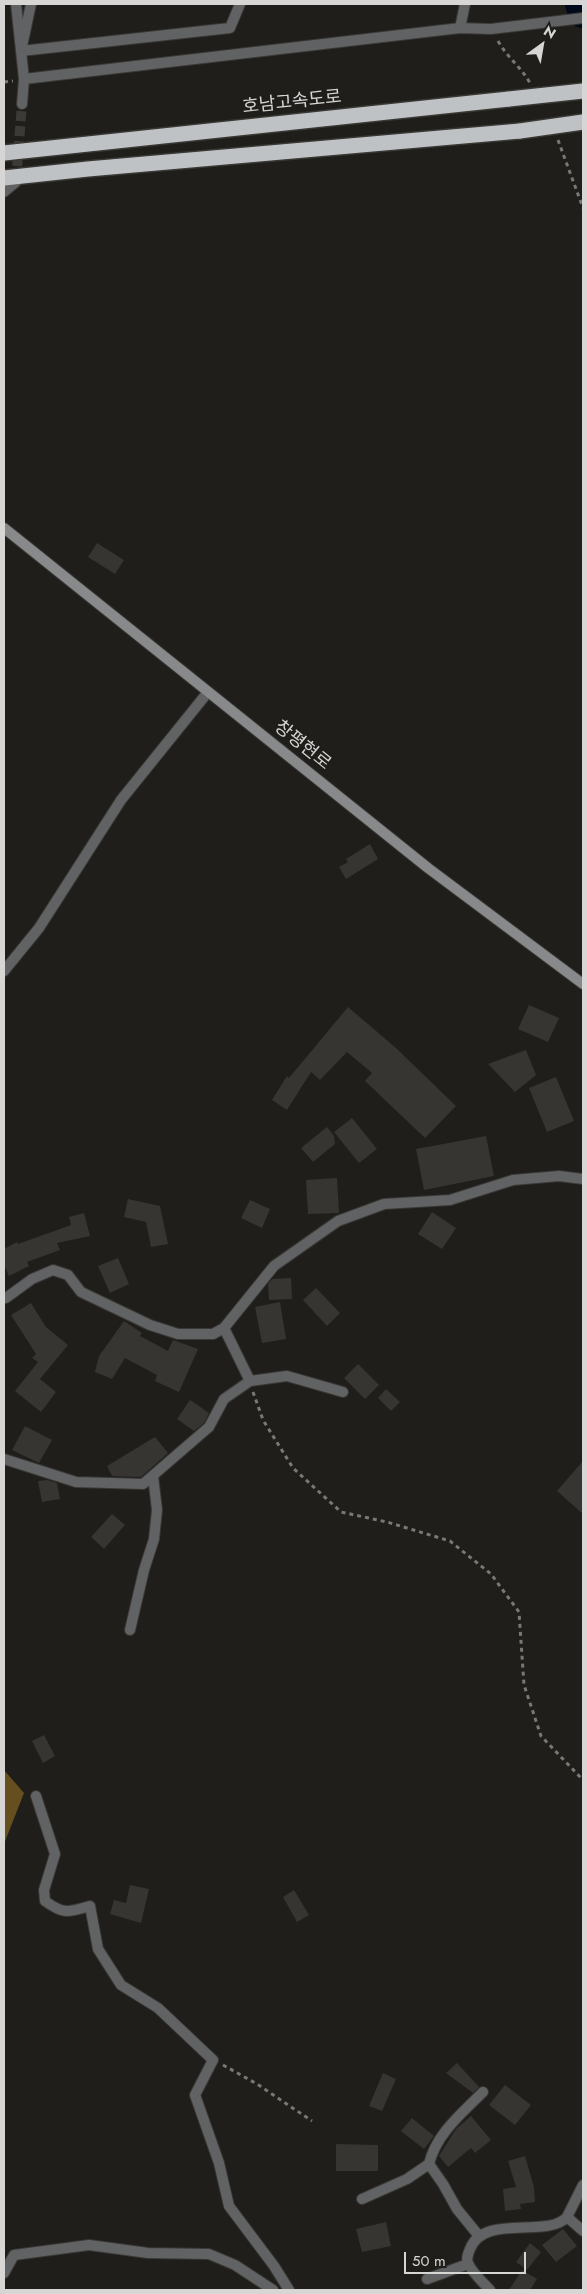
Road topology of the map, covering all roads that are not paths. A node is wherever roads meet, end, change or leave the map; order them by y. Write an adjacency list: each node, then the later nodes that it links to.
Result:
1 (16, 4): 7 (street)
2 (31, 4): 7 (street)
3 (240, 4): 7 (street)
4 (466, 4): 6 (street)
5 (583, 18): 6 (street)
6 (460, 28): 8 (street)
7 (21, 51): 8 (street)
8 (24, 79): 10 (street)
9 (583, 90): 12 (highway, 호남고속도로, bridge)
10 (22, 104)
11 (583, 122): 13 (highway, bridge)
12 (4, 153)
13 (10, 180): 14 (street)
14 (4, 192)
15 (4, 528): 16 (main road, 창평현로)
16 (208, 692): 17 (street); 18 (main road, 창평현로)
17 (4, 970)
18 (583, 984)
19 (583, 1179): 21 (street)
20 (4, 1298): 21 (street)
21 (224, 1328): 22 (street)
22 (250, 1381): 23 (street); 25 (street)
23 (343, 1392)
24 (4, 1459): 25 (street)
25 (153, 1476): 26 (street)
26 (130, 1630)
27 (36, 1796): 39 (street)
28 (484, 2092): 29 (street)
29 (429, 2164): 31 (street); 34 (street)
30 (583, 2185): 32 (street)
31 (362, 2199)
32 (567, 2217): 33 (street); 34 (street)
33 (583, 2232)
34 (479, 2236): 35 (street)
35 (468, 2264): 37 (street); 40 (street)
36 (4, 2273): 38 (street)
37 (427, 2279)
38 (273, 2290)
39 (289, 2290)
40 (490, 2290)

